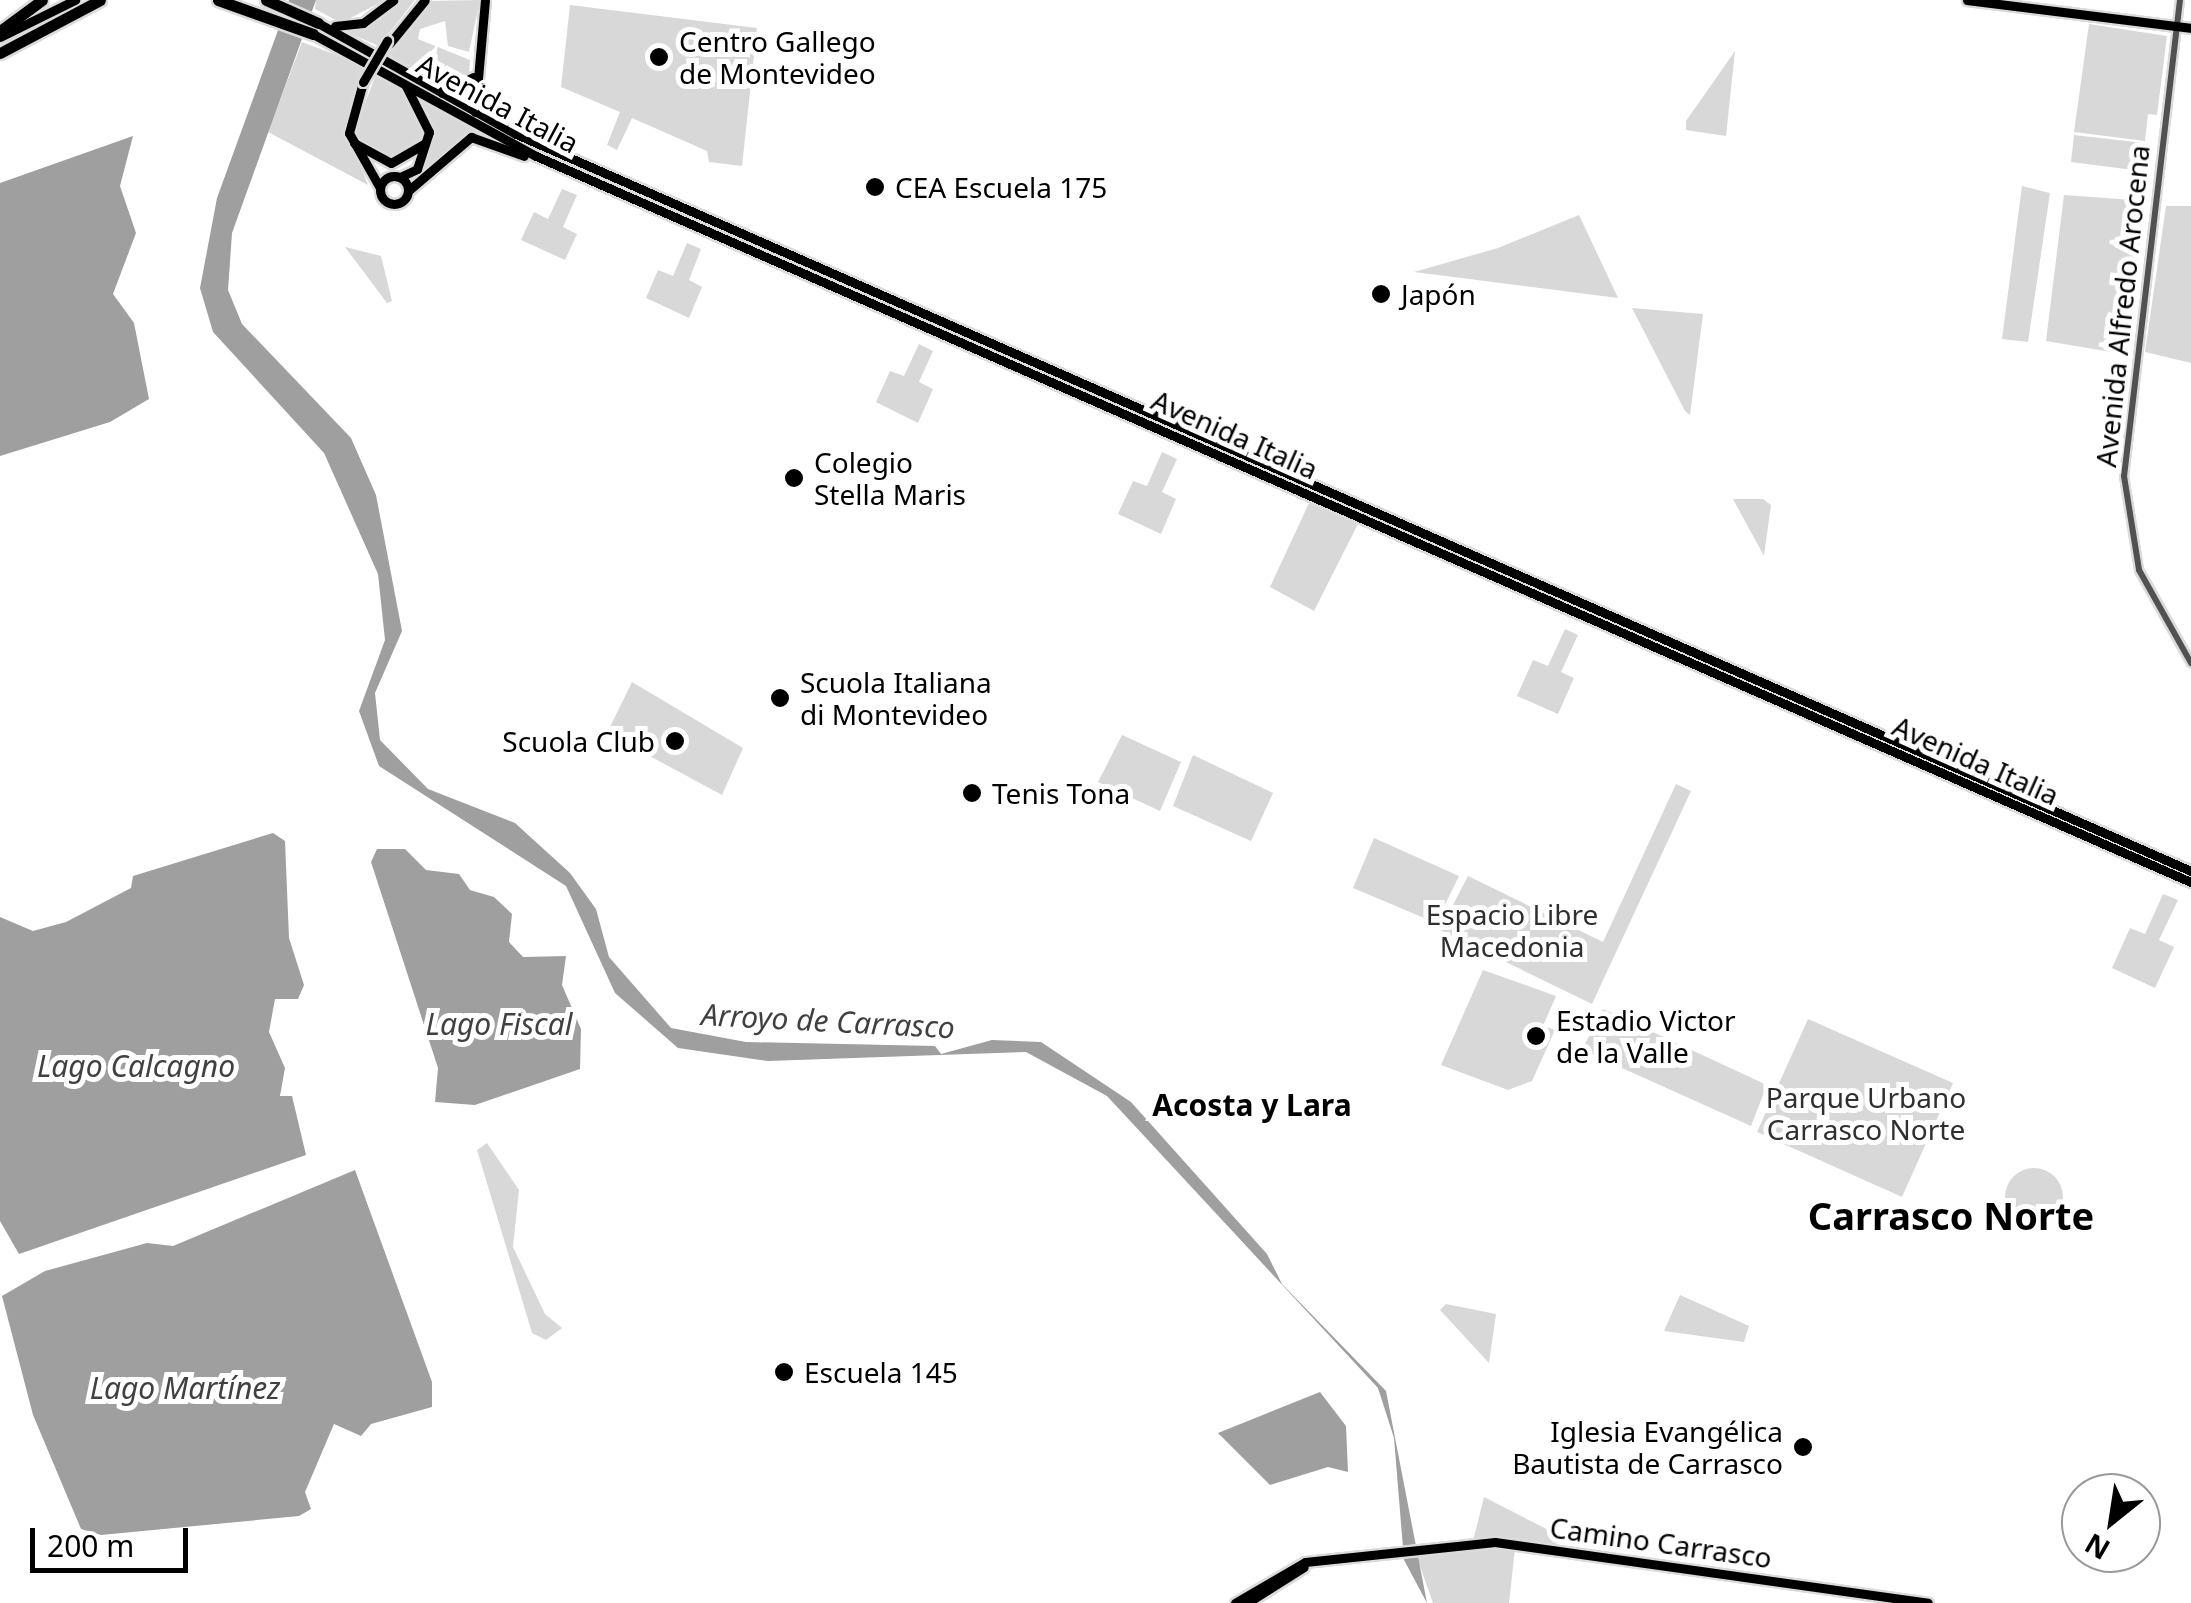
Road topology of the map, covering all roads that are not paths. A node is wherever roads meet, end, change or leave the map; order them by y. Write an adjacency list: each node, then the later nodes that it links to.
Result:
1 (42, 0): 15 (highway)
2 (75, 0): 15 (main road)
3 (100, 0): 16 (highway)
4 (218, 0): 9 (highway, Avenida Italia)
5 (393, 0): 13 (main road)
6 (422, 0): 19 (main road, bridge)
7 (1967, 0): 12 (main road)
8 (2180, 0): 12 (street, Avenida Alfredo Arocena)
9 (235, 1): 11 (highway, Avenida Italia)
10 (484, 1): 17 (main road)
11 (268, 6): 13 (highway, Avenida Italia)
12 (2176, 26): 14 (main road); 31 (street, Avenida Alfredo Arocena)
13 (315, 28): 18 (main road, Avenida Italia); 21 (main road, Avenida Italia)
14 (2191, 28)
15 (0, 31)
16 (0, 53)
17 (472, 78): 20 (main road); 22 (main road)
18 (402, 80): 24 (main road); 26 (main road, Avenida Italia)
19 (365, 82): 25 (main road); 29 (main road)
20 (460, 91): 21 (main road); 22 (main road)
21 (442, 93): 23 (main road, Avenida Italia)
22 (470, 96): 23 (main road)
23 (476, 114): 32 (main road, Avenida Italia)
24 (427, 140): 25 (main road); 27 (main road)
25 (354, 143): 28 (main road)
26 (536, 156): 30 (main road); 32 (main road, Avenida Italia)
27 (400, 177): 28 (main road); 30 (main road)
28 (388, 178): 29 (main road)
29 (380, 188): 30 (main road)
30 (408, 190)
31 (2191, 663)
32 (1742, 679): 33 (main road, Avenida Italia); 34 (main road, Avenida Italia)
33 (2191, 871)
34 (2191, 882)
35 (1312, 1562): 36 (main road); 37 (main road); 38 (main road, Camino Carrasco)
36 (1235, 1603)
37 (1247, 1603)
38 (1928, 1603)

